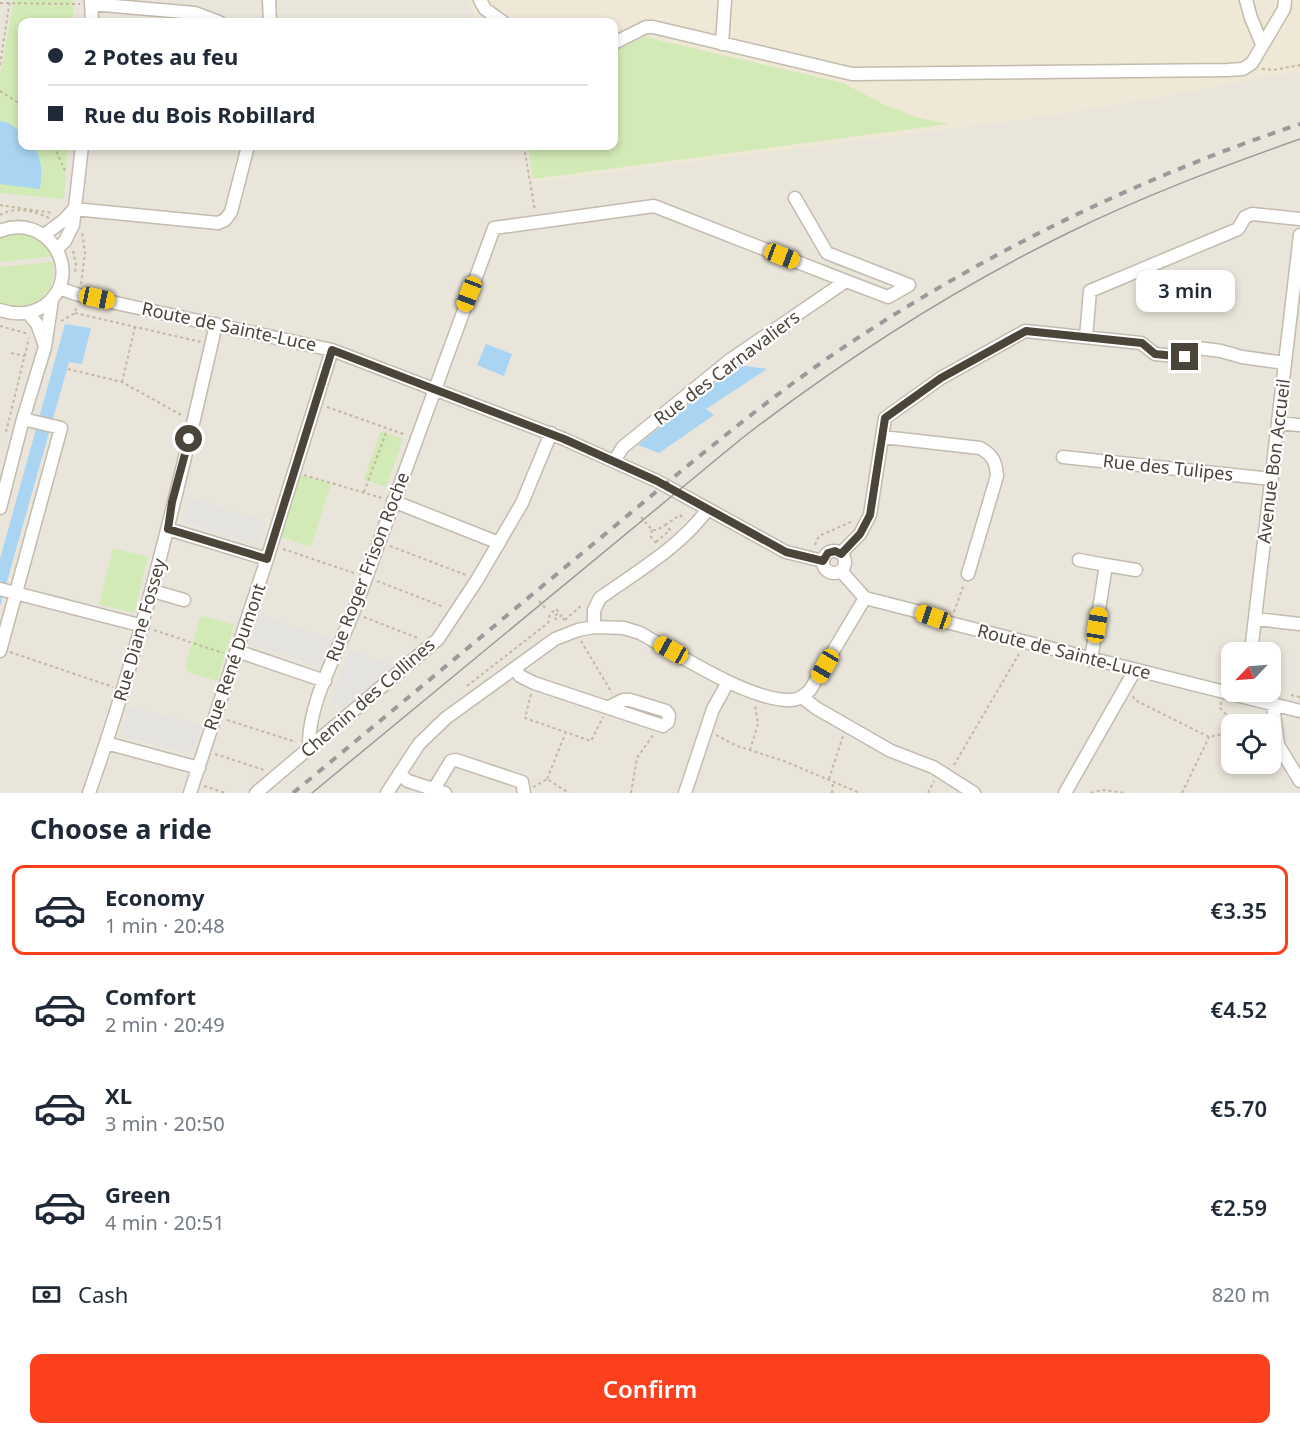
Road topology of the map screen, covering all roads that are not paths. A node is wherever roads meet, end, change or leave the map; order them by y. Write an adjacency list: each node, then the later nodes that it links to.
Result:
1 (269, 0): 9 (street)
2 (480, 0): 10 (street)
3 (725, 0): 12 (street)
4 (1246, 0): 13 (street)
5 (1285, 0): 13 (street)
6 (88, 3): 7 (street); 8 (street)
7 (91, 18)
8 (208, 18)
9 (270, 18)
10 (497, 18)
11 (618, 41): 12 (street)
12 (722, 44): 13 (street)
13 (1262, 44)
14 (81, 150): 17 (street)
15 (247, 150): 17 (street)
16 (795, 198): 24 (street)
17 (74, 209): 20 (street); 22 (street)
18 (1300, 219): 30 (street)
19 (0, 231): 20 (street)
20 (44, 235): 22 (street)
21 (1300, 235): 23 (street, Avenue Bon Accueil)
22 (57, 249): 25 (street)
23 (1299, 258): 33 (street, Avenue Bon Accueil)
24 (846, 281): 34 (street); 41 (street, Rue des Carnavaliers)
25 (59, 288): 26 (street); 29 (street, Route de Sainte-Luce)
26 (52, 300): 28 (street); 31 (street)
27 (0, 310): 28 (street)
28 (28, 313): 31 (street)
29 (216, 324): 32 (street, Route de Sainte-Luce); 46 (street, Rue Diane Fossey)
30 (1086, 337): 33 (street); 39 (street)
31 (45, 347): 35 (street)
32 (332, 350): 34 (street, Route de Sainte-Luce); 49 (street, Rue René Dumont)
33 (1285, 363): 36 (street, Avenue Bon Accueil)
34 (435, 388): 38 (street, Route de Sainte-Luce); 43 (street, Rue Roger Frison Roche)
35 (23, 418): 44 (street); 58 (street)
36 (1278, 423): 37 (street); 42 (street, Avenue Bon Accueil)
37 (1300, 426)
38 (551, 433): 41 (street, Route de Sainte-Luce); 47 (street, Chemin des Collines)
39 (883, 437): 48 (street); 55 (street)
40 (1063, 457): 42 (street, Rue des Tulipes)
41 (614, 461): 45 (street, Route de Sainte-Luce)
42 (1272, 479): 61 (street, Avenue Bon Accueil)
43 (393, 501): 47 (street); 71 (street, Rue Roger Frison Roche)
44 (0, 508)
45 (708, 509): 51 (street, Route de Sainte-Luce); 64 (street)
46 (168, 529): 49 (street); 57 (street, Rue Diane Fossey)
47 (498, 543): 80 (street, Chemin des Collines)
48 (841, 554): 51 (street); 54 (street)
49 (267, 559): 67 (street, Rue René Dumont)
50 (1079, 560): 52 (street)
51 (823, 561): 54 (street)
52 (1106, 565): 53 (street); 68 (street)
53 (1136, 570)
54 (841, 571): 59 (street)
55 (968, 574)
56 (0, 589): 58 (street)
57 (153, 591): 60 (street); 63 (street, Rue Diane Fossey)
58 (16, 594): 63 (street); 66 (street)
59 (865, 598): 68 (street, Route de Sainte-Luce); 74 (street)
60 (184, 600)
61 (1256, 619): 62 (street); 65 (street, Avenue Bon Accueil)
62 (1300, 624)
63 (143, 626): 79 (street, Rue Diane Fossey)
64 (594, 627): 69 (street); 72 (street)
65 (1253, 642)
66 (0, 650)
67 (235, 654): 71 (street); 81 (street, Rue René Dumont)
68 (1091, 660): 70 (street, Route de Sainte-Luce)
69 (514, 668): 78 (street); 82 (street)
70 (1135, 670): 73 (street, Route de Sainte-Luce); 92 (street)
71 (325, 681): 80 (street, Rue Roger Frison Roche)
72 (728, 682): 74 (street); 90 (street)
73 (1221, 689)
74 (802, 697): 91 (street)
75 (1266, 702): 76 (street, Route de Sainte-Luce)
76 (1273, 705): 77 (street, Route de Sainte-Luce); 83 (street)
77 (1300, 711)
78 (660, 725)
79 (106, 743): 81 (street); 87 (street, Rue Diane Fossey)
80 (309, 749): 88 (street, Chemin des Collines)
81 (199, 768): 84 (street, Rue René Dumont)
82 (399, 774): 85 (street); 89 (street)
83 (1300, 781)
84 (192, 788)
85 (439, 791): 86 (street)
86 (524, 792)
87 (89, 793)
88 (256, 793)
89 (387, 793)
90 (685, 793)
91 (974, 793)
92 (1065, 793)

